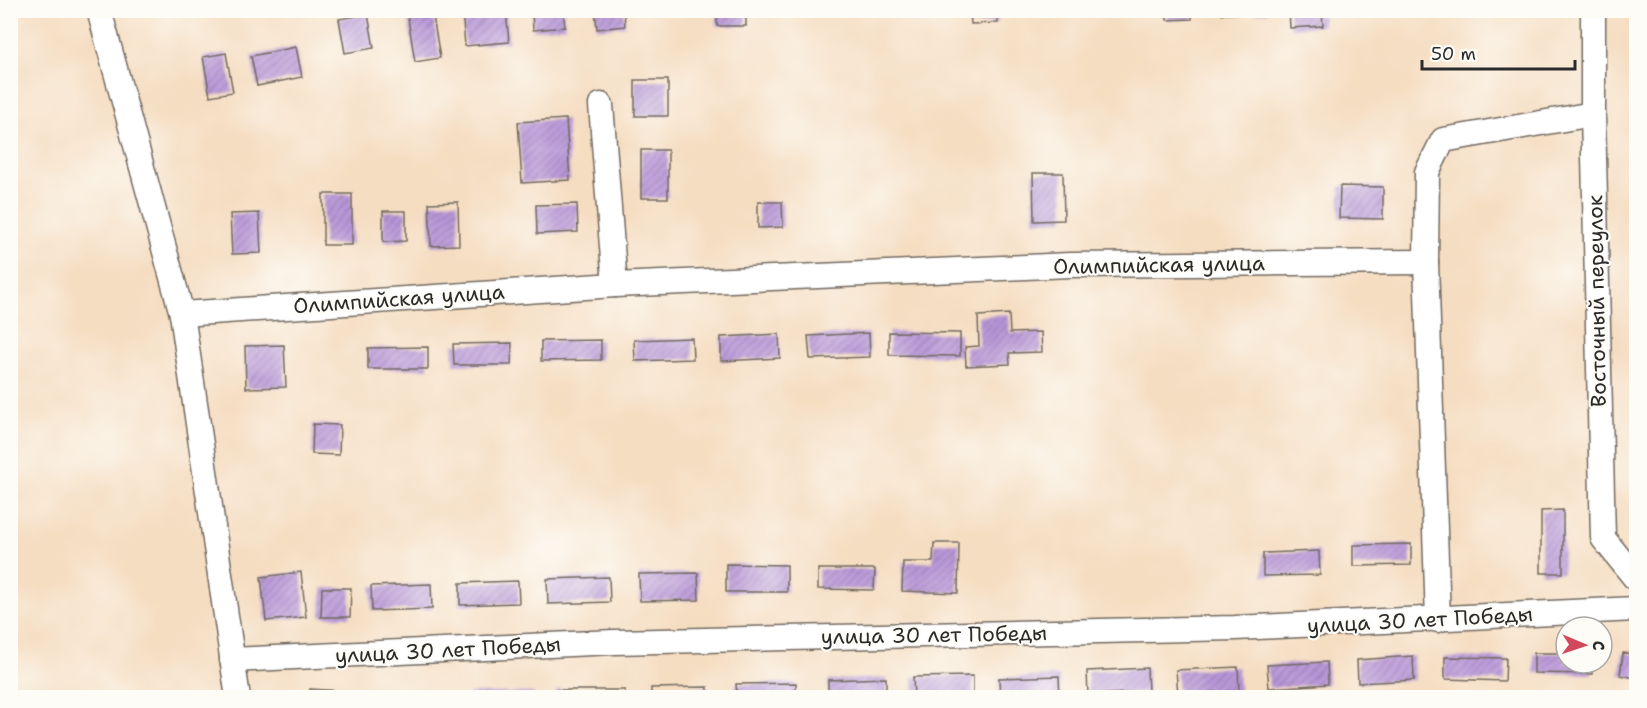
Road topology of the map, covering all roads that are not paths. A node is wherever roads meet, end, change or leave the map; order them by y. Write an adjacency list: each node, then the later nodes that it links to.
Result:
1 (99, 10): 7 (street)
2 (1593, 10): 4 (street, Восточный переулок)
3 (601, 105): 6 (street)
4 (1593, 114): 5 (street); 8 (street, Восточный переулок)
5 (1426, 262): 6 (street, Олимпийская улица); 10 (street)
6 (615, 285): 7 (street, Олимпийская улица)
7 (182, 314): 11 (street)
8 (1636, 579)
9 (1636, 609): 10 (street, улица 30 лет Победы)
10 (1438, 620): 11 (street, улица 30 лет Победы)
11 (232, 660): 12 (street)
12 (238, 698)

